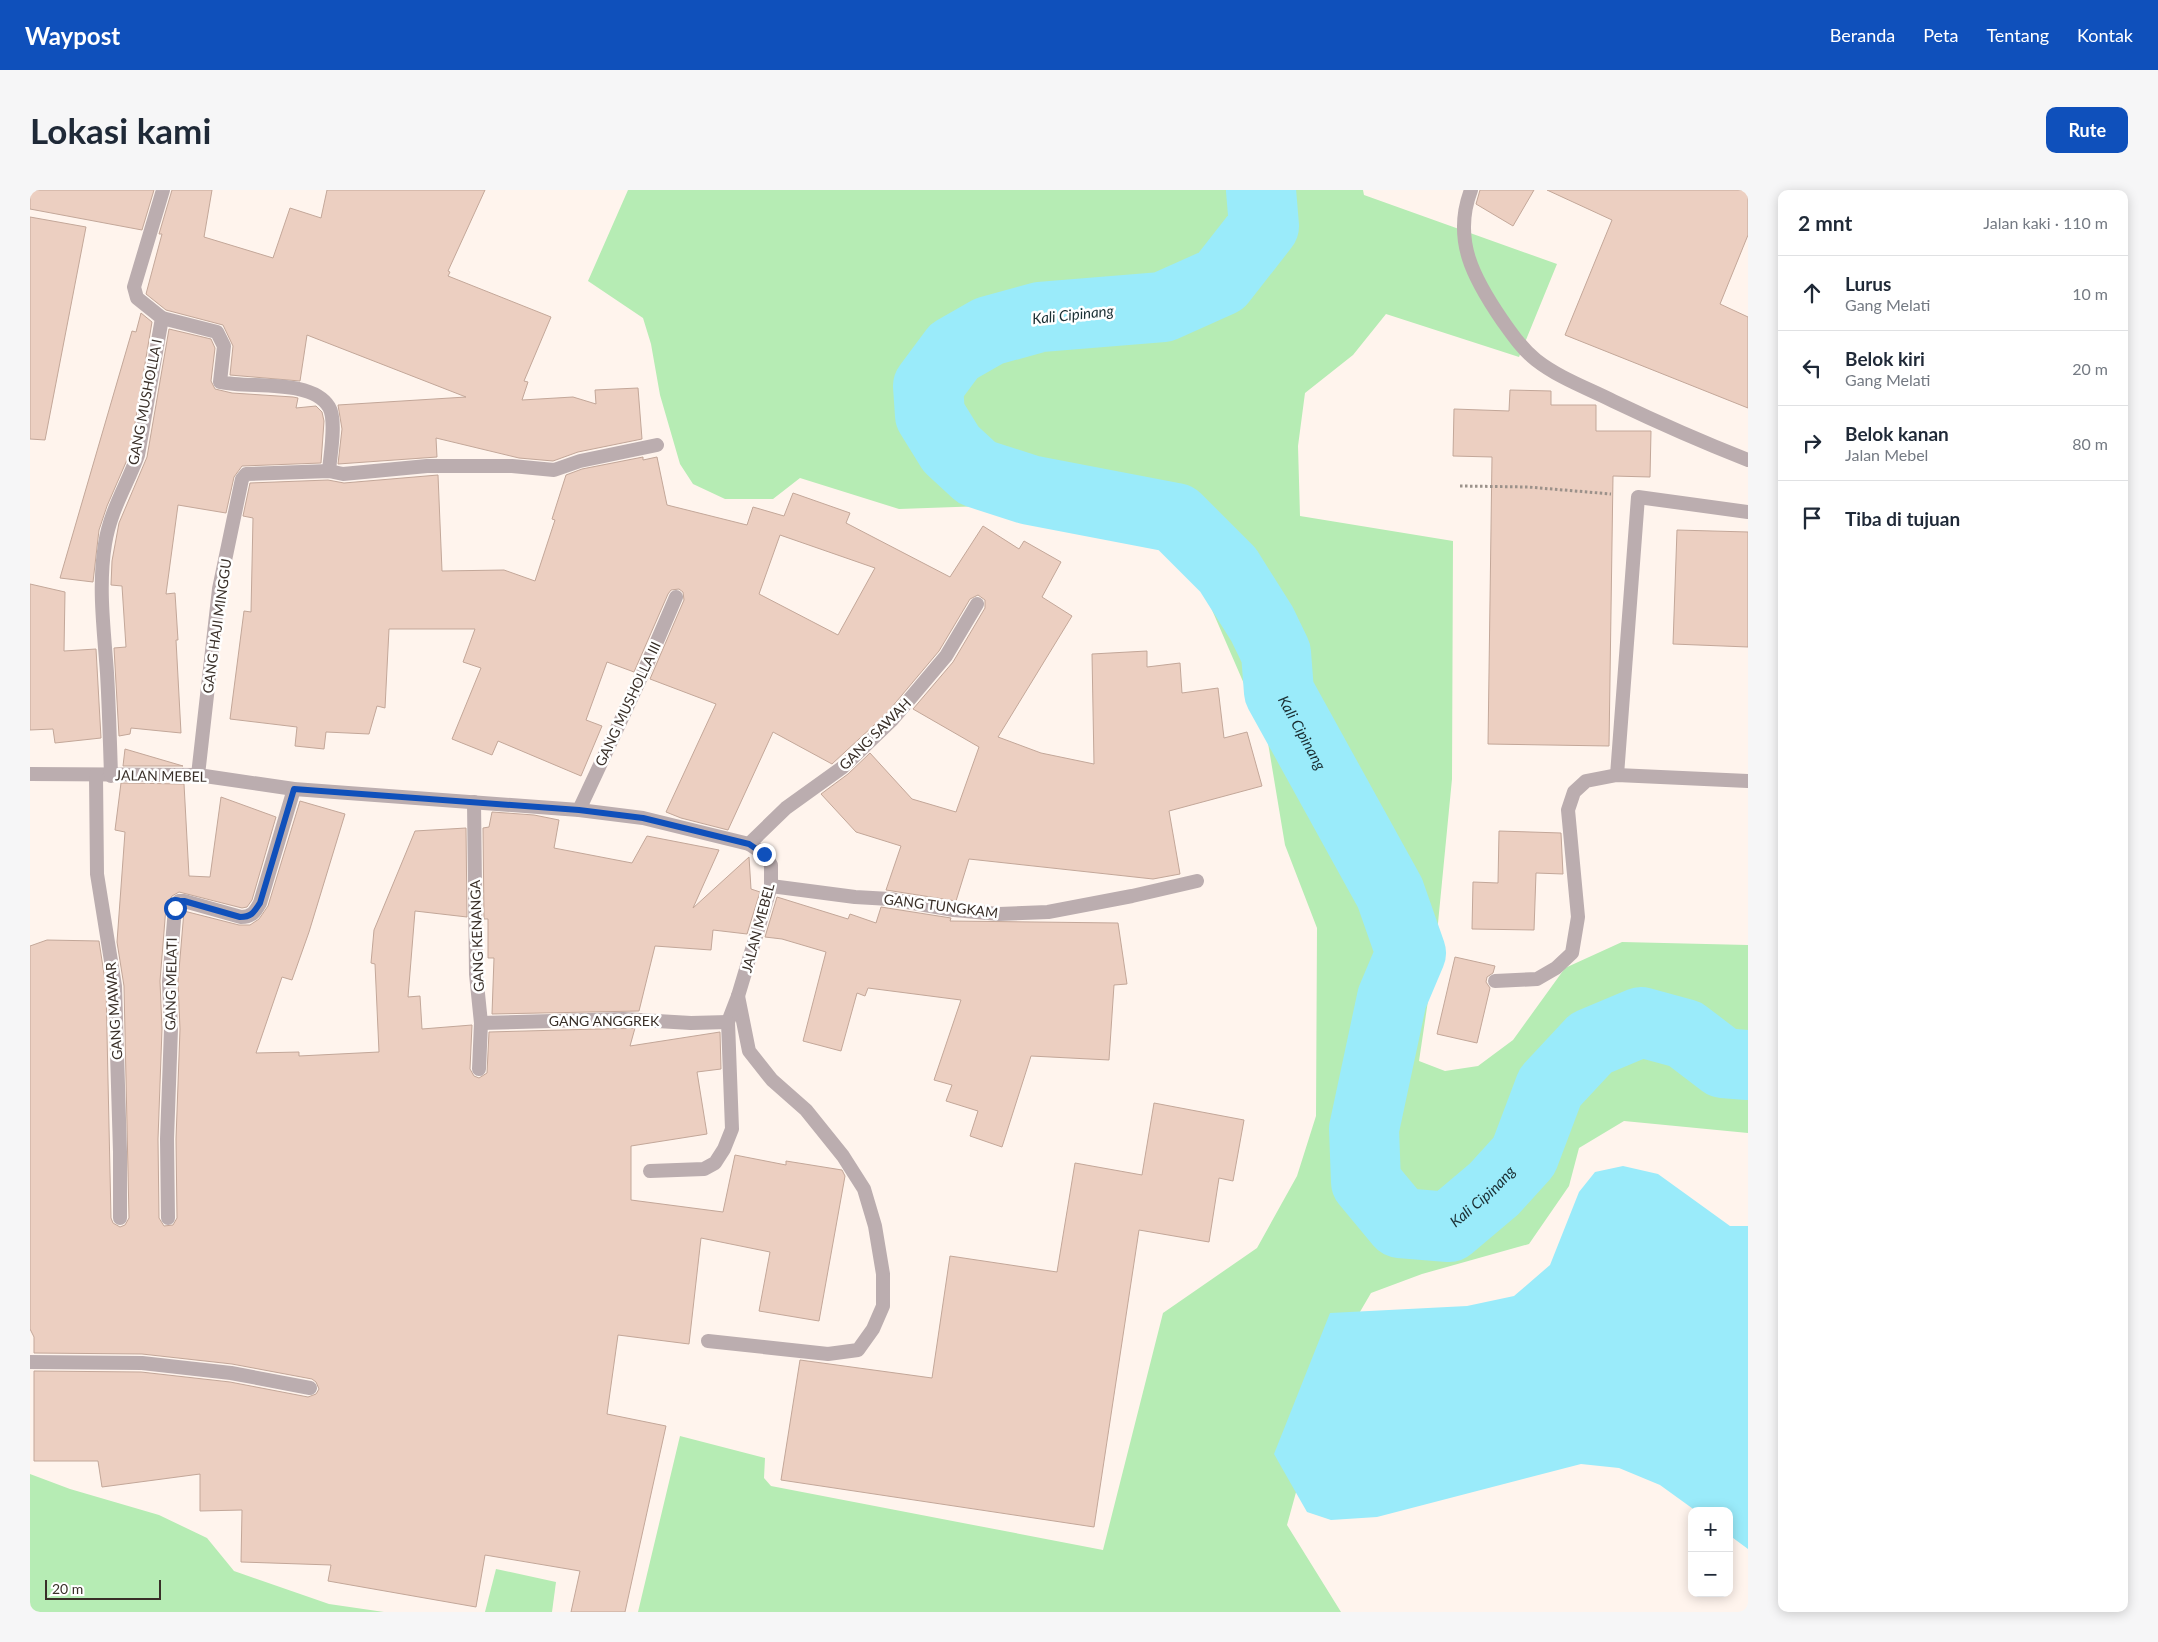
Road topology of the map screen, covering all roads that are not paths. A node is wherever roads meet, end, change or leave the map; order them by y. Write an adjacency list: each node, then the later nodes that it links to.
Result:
1 (163, 190): 3 (street)
2 (1471, 190): 5 (street)
3 (162, 318): 6 (street); 13 (street, GANG MUSHOLLA I)
4 (657, 445): 6 (street)
5 (1748, 460)
6 (329, 472): 12 (street, GANG HAJI MINGGU)
7 (1748, 512): 14 (street)
8 (676, 597): 18 (street, GANG MUSHOLLA III)
9 (978, 604): 19 (street, GANG SAWAH)
10 (30, 774): 11 (street, JALAN MEBEL)
11 (96, 775): 13 (street, JALAN MEBEL); 28 (street, GANG MAWAR)
12 (198, 775): 13 (street, JALAN MEBEL); 16 (street, JALAN MEBEL)
13 (111, 776)
14 (1617, 776): 15 (street); 22 (street)
15 (1748, 780)
16 (294, 789): 17 (street, JALAN MEBEL); 29 (street, GANG MELATI)
17 (474, 802): 18 (street, JALAN MEBEL); 25 (street, GANG KENANGA)
18 (579, 810): 19 (street, JALAN MEBEL)
19 (749, 844): 21 (street, JALAN MEBEL)
20 (1197, 881): 21 (street, GANG TUNGKAM)
21 (771, 886): 23 (street, JALAN MEBEL)
22 (1495, 981)
23 (738, 996): 24 (street); 30 (street)
24 (728, 1022): 25 (street, GANG ANGGREK); 27 (street)
25 (481, 1023): 26 (street, GANG KENANGA)
26 (479, 1069)
27 (650, 1171)
28 (120, 1218)
29 (168, 1218)
30 (708, 1341)
31 (30, 1362): 32 (street)
32 (310, 1388)

